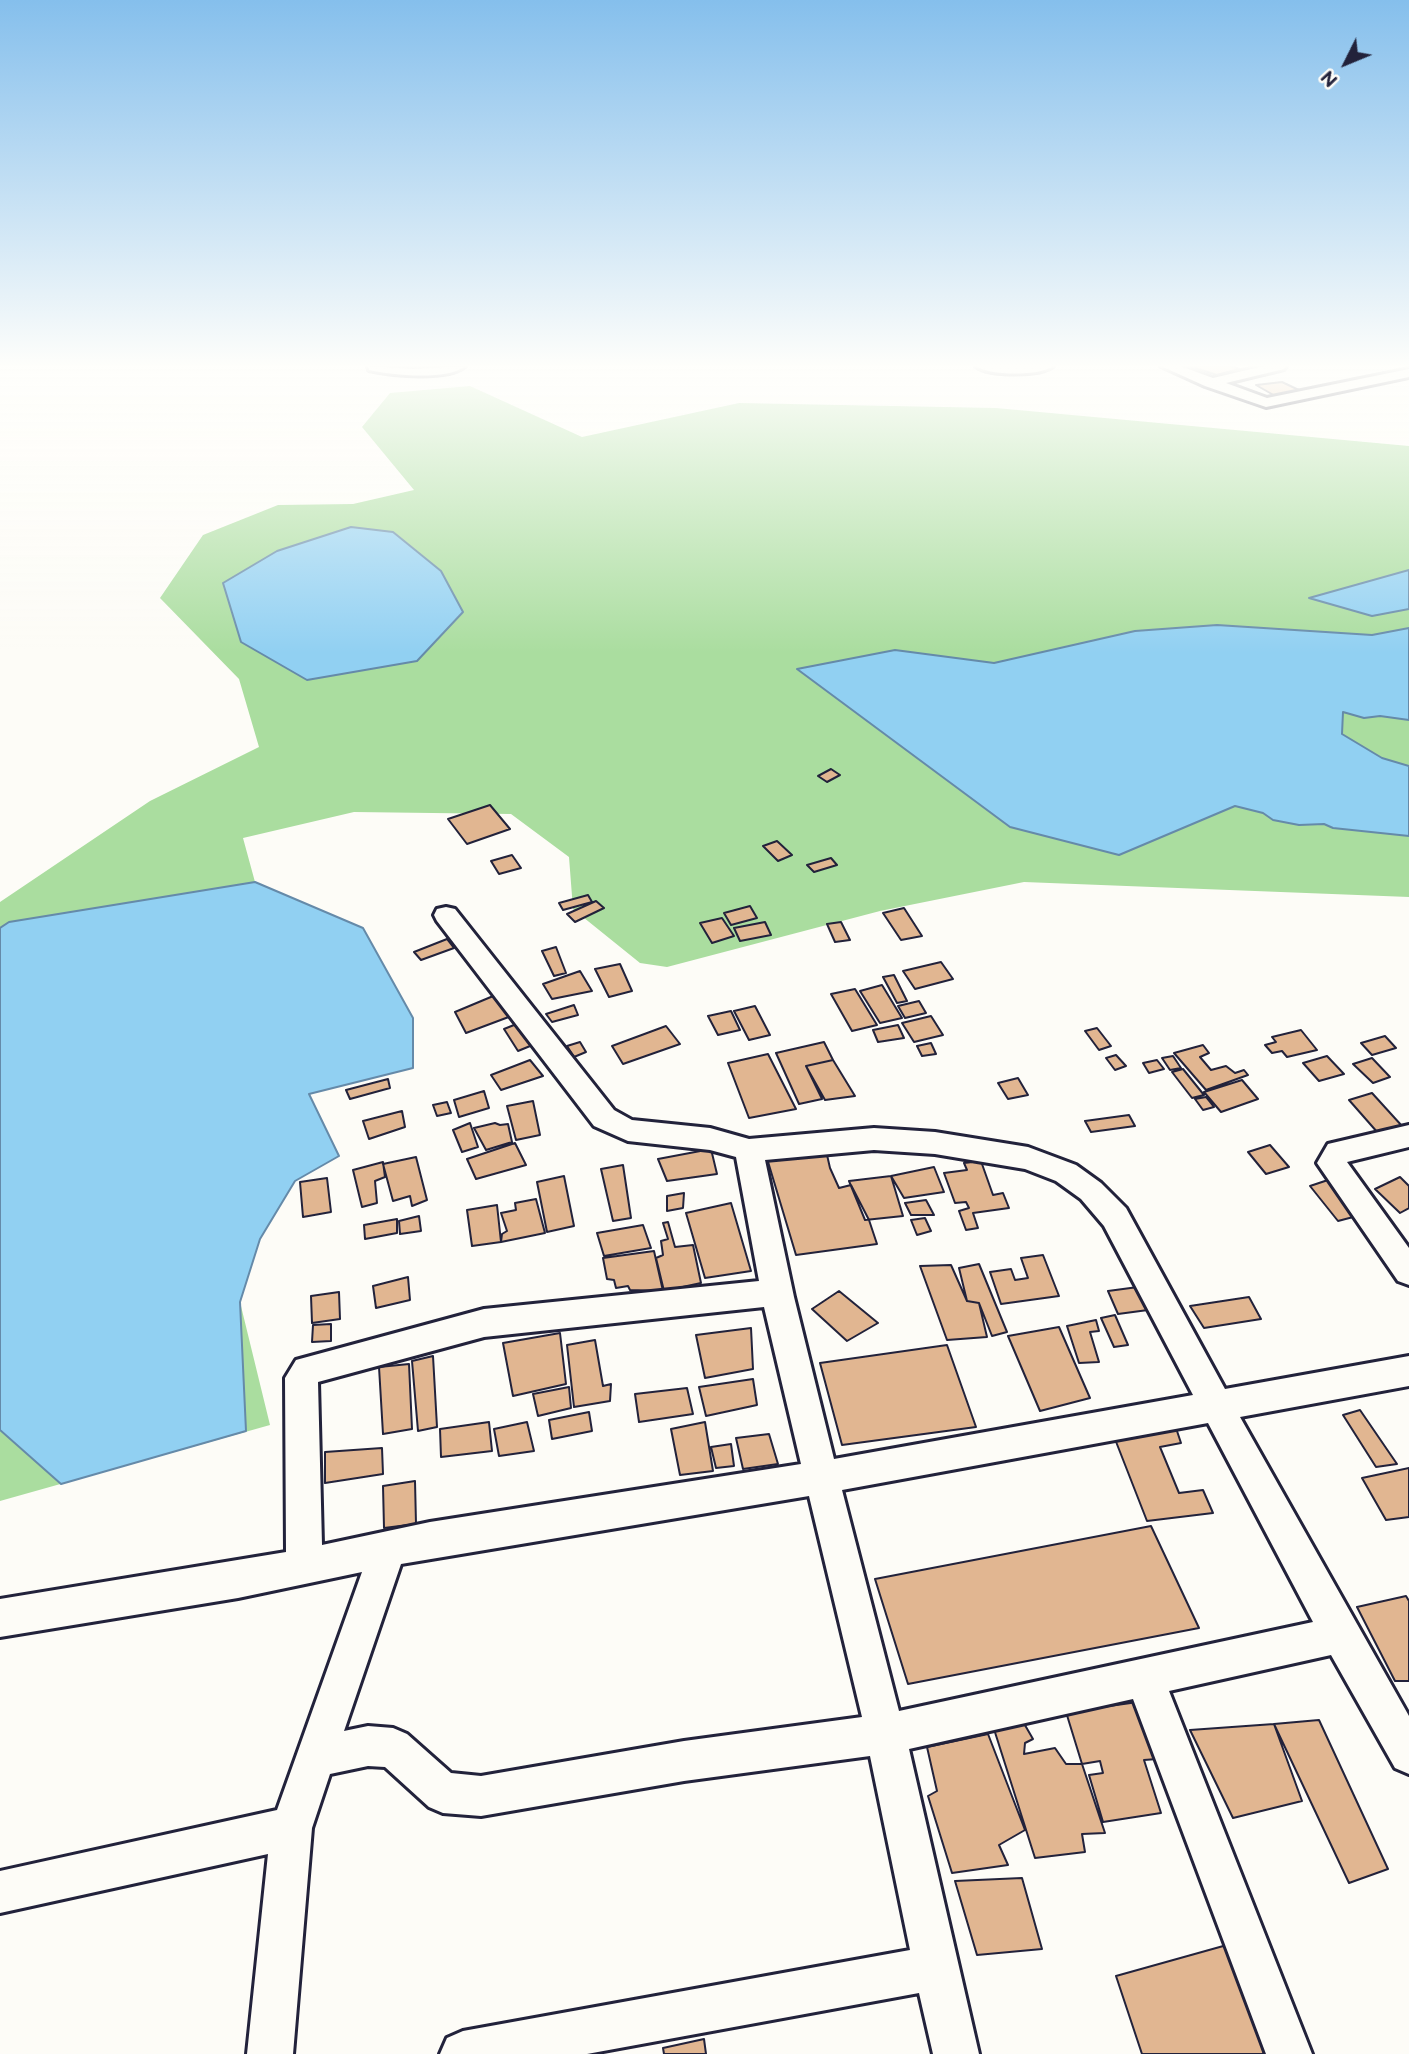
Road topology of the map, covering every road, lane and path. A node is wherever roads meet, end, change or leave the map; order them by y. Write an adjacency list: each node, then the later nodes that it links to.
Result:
1 (446, 915): 3 (street)
2 (1409, 1136): 4 (street)
3 (749, 1150): 5 (street); 7 (street)
4 (1409, 1272)
5 (777, 1292): 8 (street); 10 (street)
6 (1409, 1371): 7 (street)
7 (1219, 1406): 8 (street); 12 (street)
8 (820, 1478): 9 (street); 14 (street)
9 (388, 1549): 10 (street); 16 (street)
10 (304, 1566): 11 (street)
11 (0, 1618)
12 (1338, 1635): 13 (street); 15 (street)
13 (1144, 1678): 14 (street); 23 (street)
14 (886, 1734): 16 (street); 19 (street)
15 (1409, 1754)
16 (316, 1757): 17 (street)
17 (291, 1828): 18 (street); 20 (street)
18 (0, 1892)
19 (934, 1968): 21 (street); 22 (street)
20 (270, 2054)
21 (463, 2054)
22 (956, 2054)
23 (1289, 2054)

